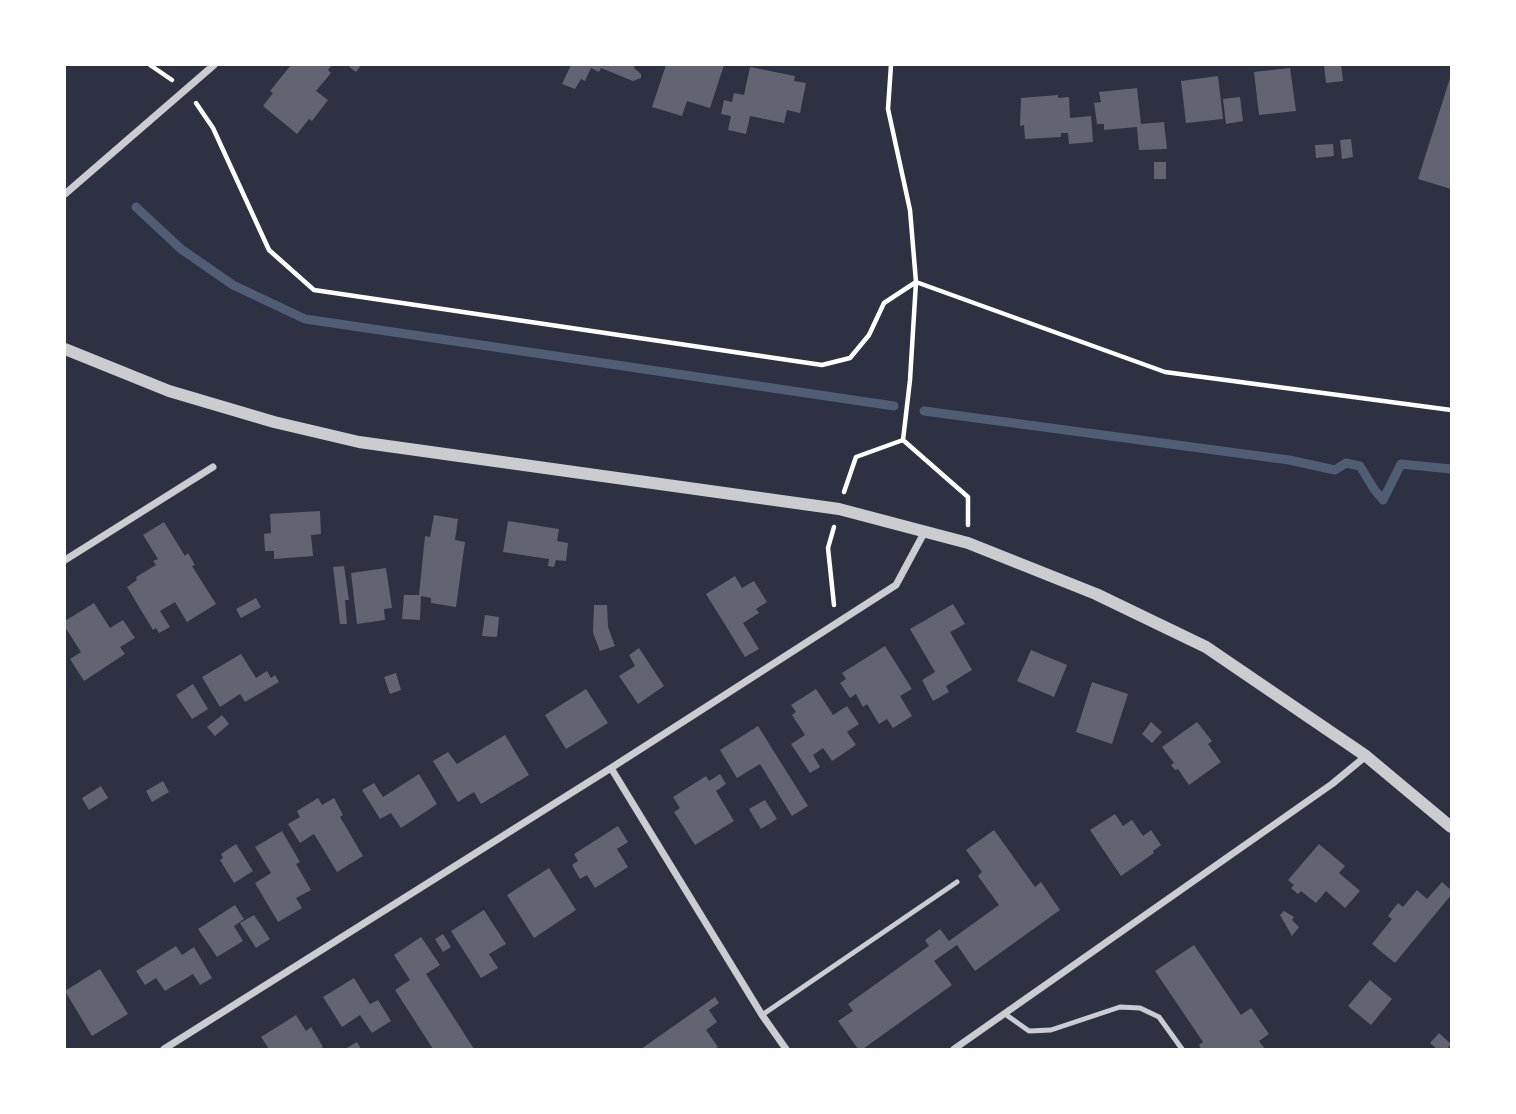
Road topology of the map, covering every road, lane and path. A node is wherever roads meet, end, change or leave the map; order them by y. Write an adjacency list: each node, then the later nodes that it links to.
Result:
1 (150, 65): 4 (path)
2 (214, 65): 4 (street)
3 (891, 65): 6 (path)
4 (187, 89): 5 (street); 6 (path)
5 (65, 194)
6 (916, 282): 8 (path); 9 (path)
7 (65, 349): 11 (street)
8 (1451, 410)
9 (903, 440): 11 (path); 13 (path)
10 (213, 467): 14 (street)
11 (839, 509): 12 (street); 15 (path)
12 (924, 533): 13 (street); 15 (street)
13 (968, 543): 16 (street)
14 (65, 560)
15 (836, 624): 17 (street)
16 (1366, 756): 18 (street); 20 (street)
17 (611, 768): 21 (street); 22 (street)
18 (1451, 827)
19 (957, 882): 21 (lane)
20 (1005, 1014): 24 (street); 25 (lane)
21 (762, 1015): 23 (street)
22 (164, 1049)
23 (786, 1049)
24 (954, 1049)
25 (1182, 1049)

